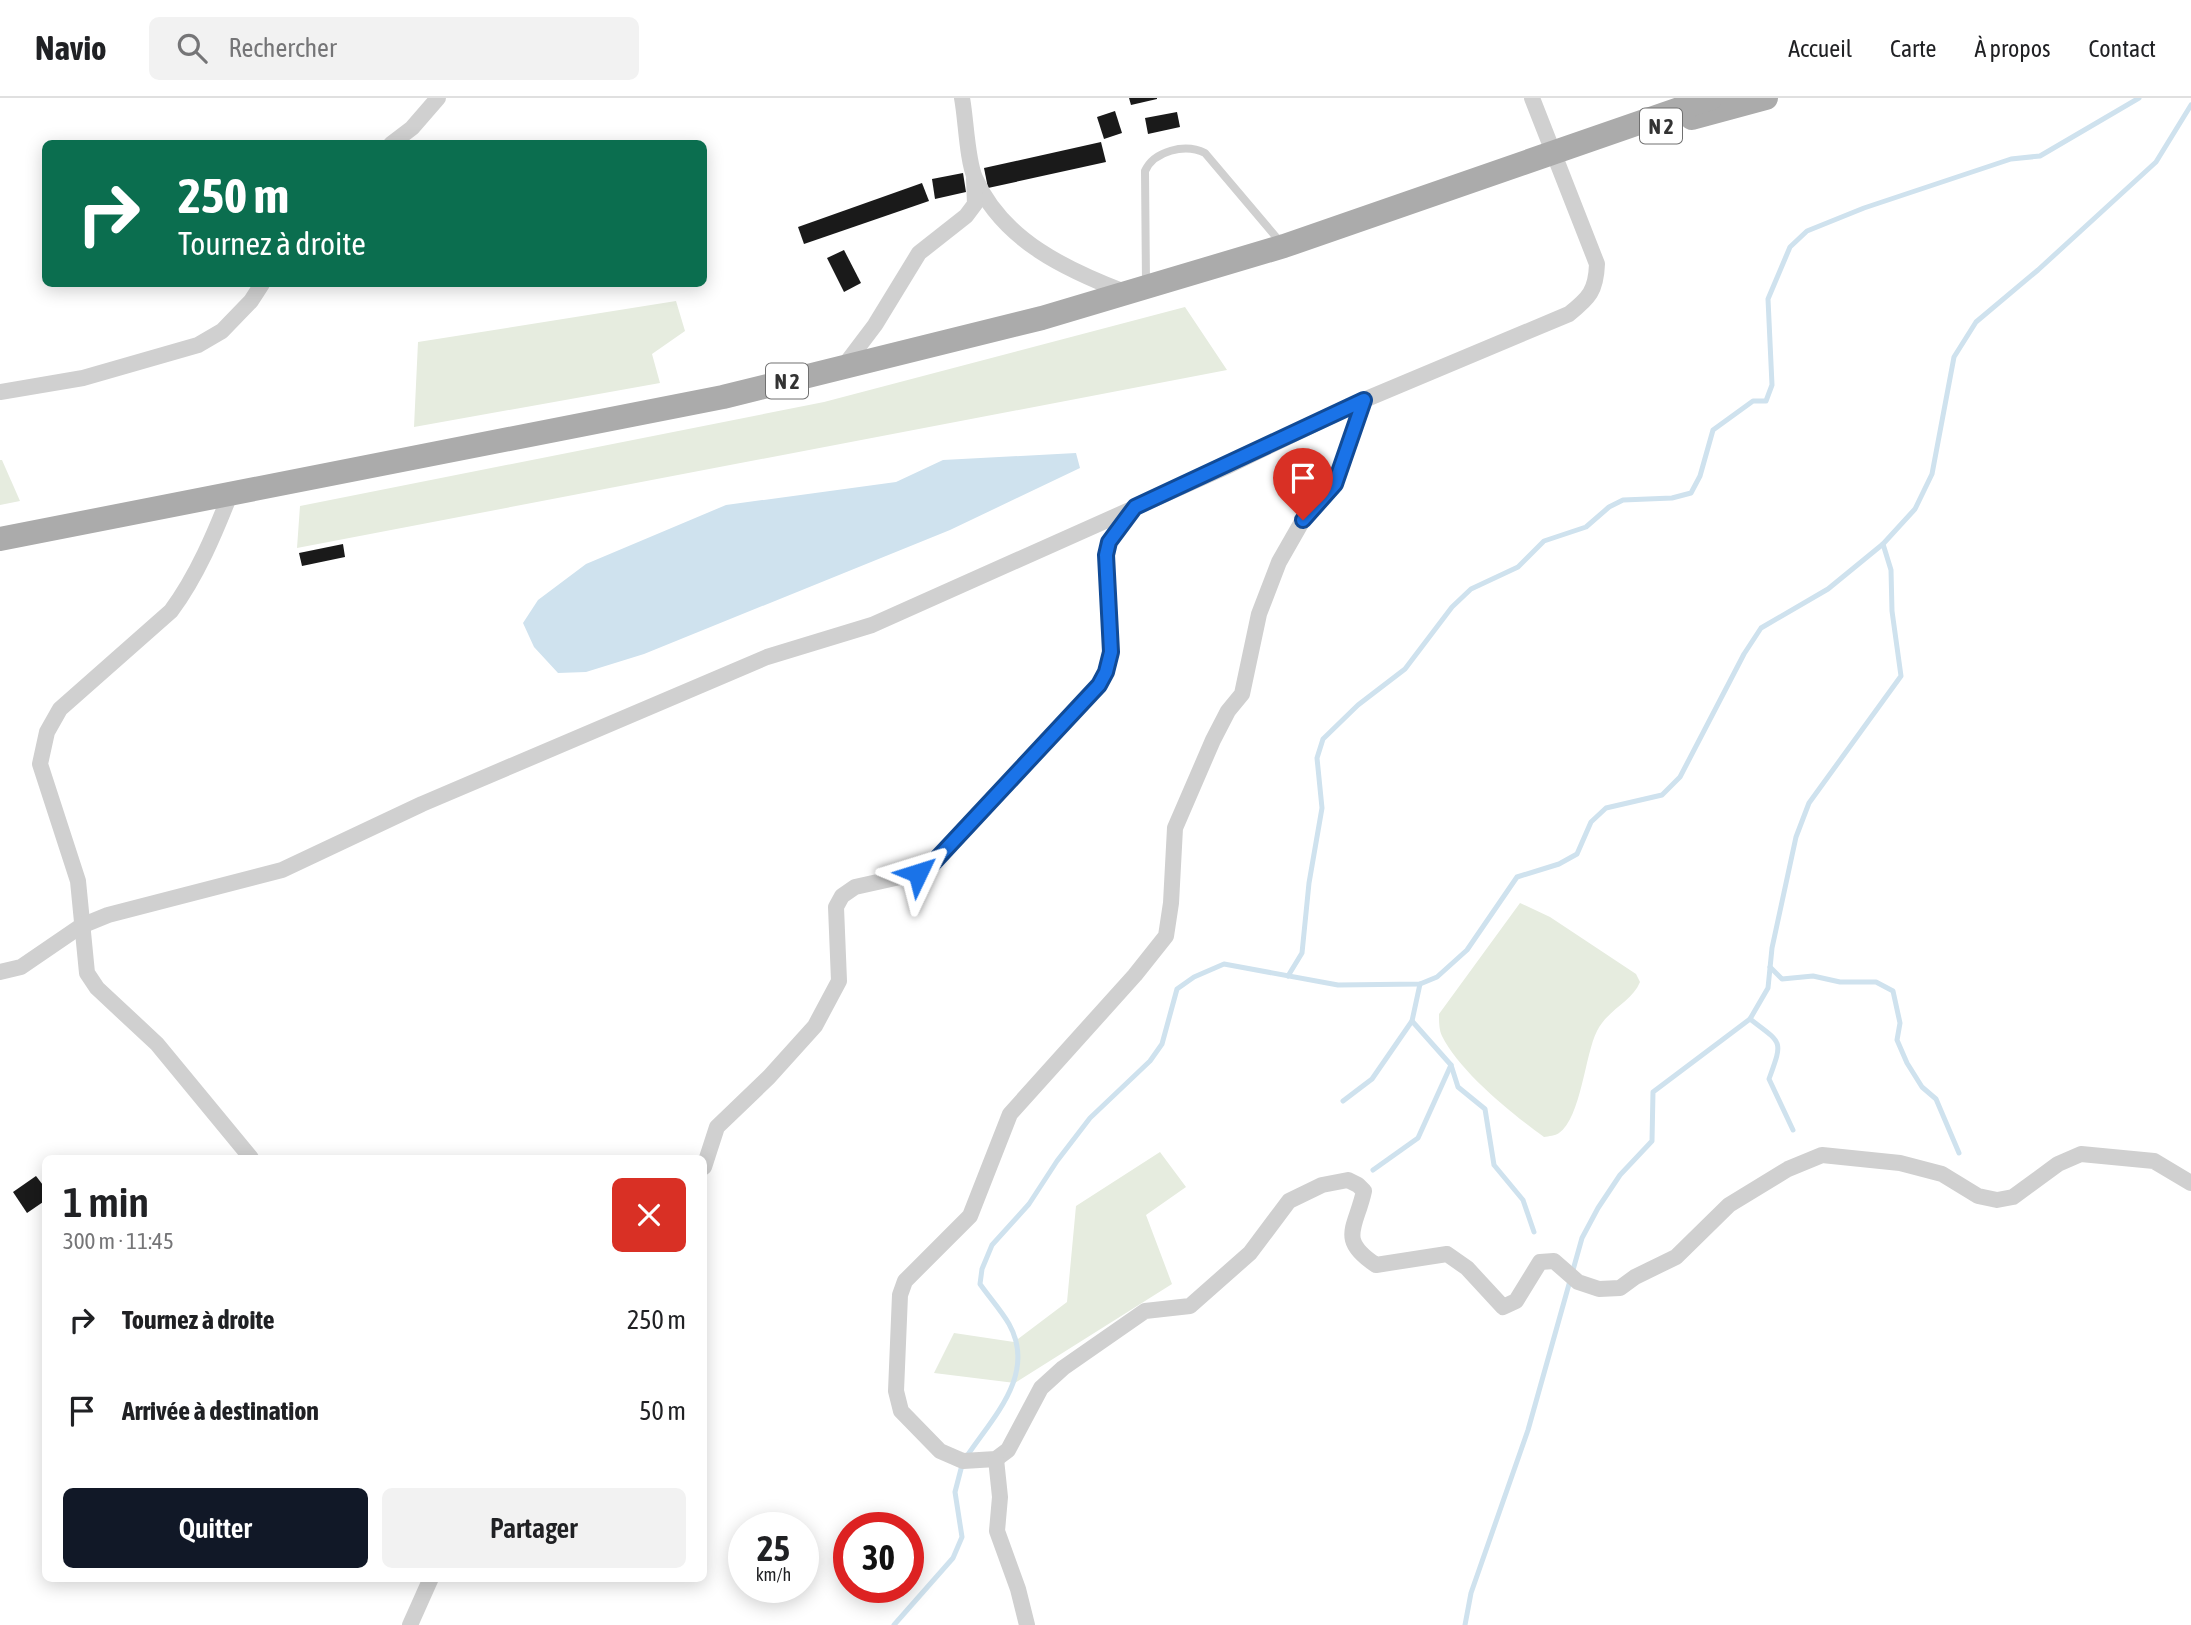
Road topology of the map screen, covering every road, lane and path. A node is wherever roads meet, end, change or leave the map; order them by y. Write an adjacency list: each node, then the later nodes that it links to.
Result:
1 (438, 98): 6 (street)
2 (962, 98): 8 (street)
3 (1532, 98): 7 (street)
4 (1712, 98): 7 (main road, N 2)
5 (1766, 98): 7 (main road, N 2)
6 (396, 140)
7 (1556, 154): 9 (main road, N 2); 14 (street)
8 (974, 177): 11 (street); 12 (street)
9 (1284, 246): 11 (main road, N 2); 11 (lane)
10 (260, 287): 13 (street)
11 (1138, 291): 12 (main road, N 2)
12 (844, 366): 15 (main road, N 2)
13 (0, 392)
14 (1364, 400): 16 (street); 23 (street)
15 (231, 492): 17 (main road, N 2); 18 (street)
16 (1135, 507): 18 (street); 21 (street)
17 (0, 539)
18 (81, 926): 19 (street); 20 (street)
19 (0, 972)
20 (249, 1155)
21 (707, 1158)
22 (2191, 1183): 23 (street)
23 (996, 1459): 26 (street)
24 (429, 1582): 25 (street)
25 (410, 1625)
26 (1027, 1625)

